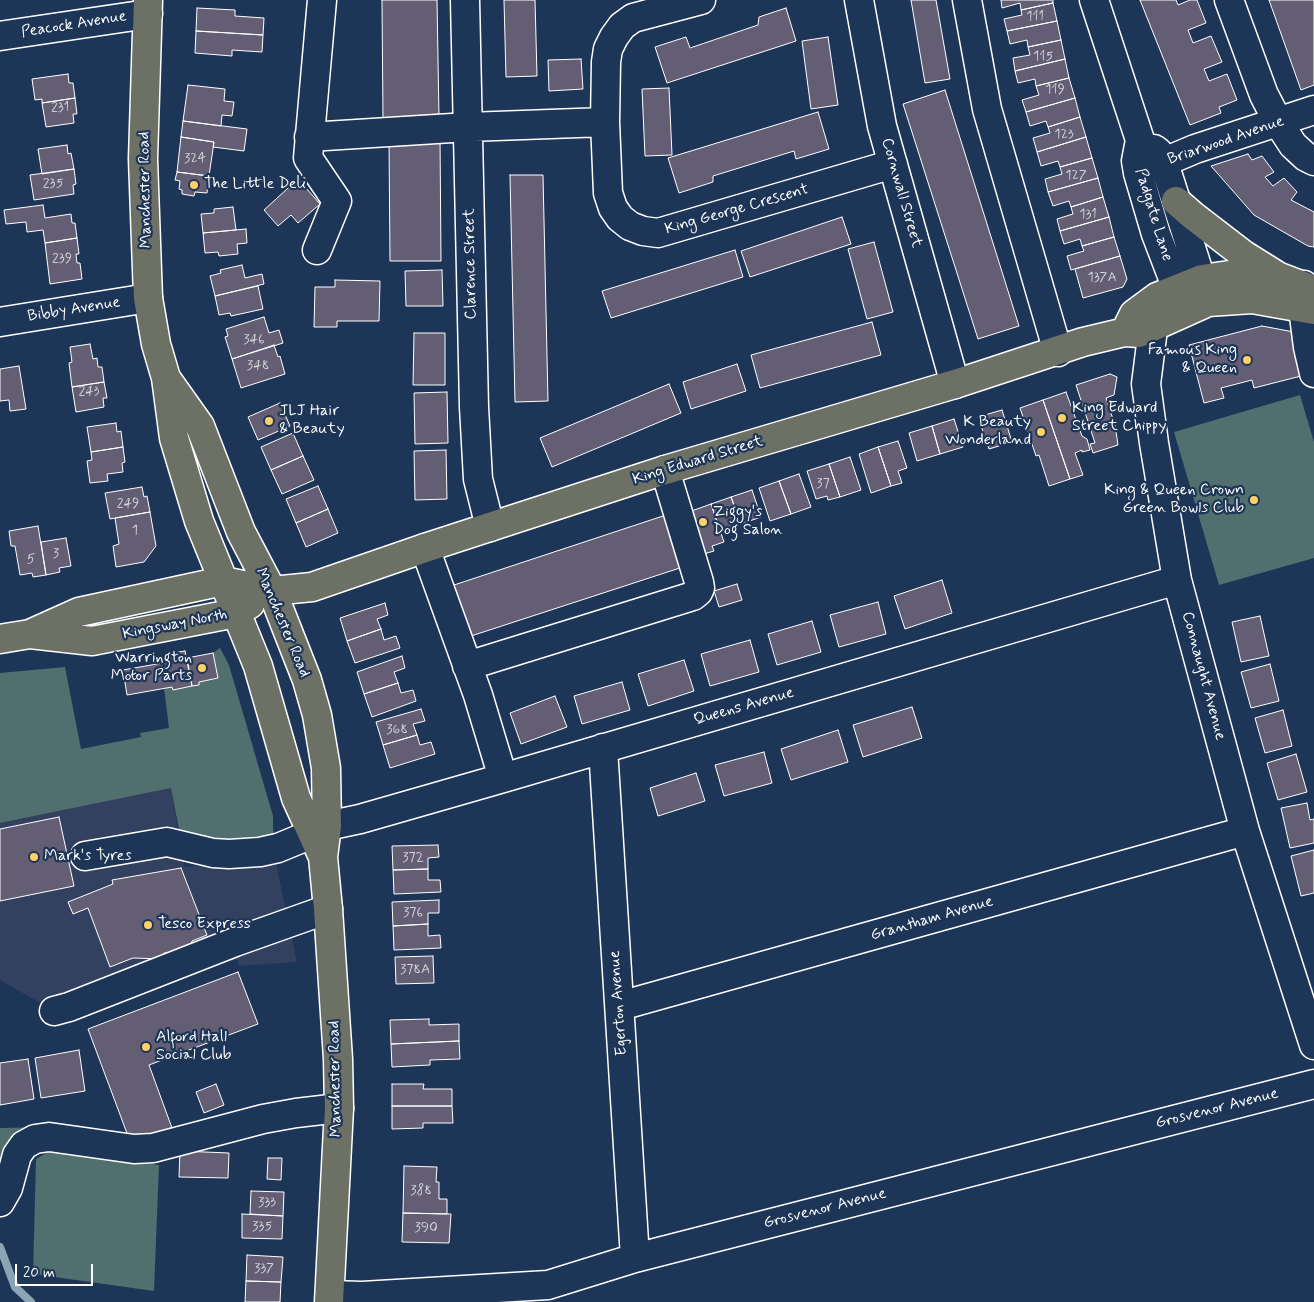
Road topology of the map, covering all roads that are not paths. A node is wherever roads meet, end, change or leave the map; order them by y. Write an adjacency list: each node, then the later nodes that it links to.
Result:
1 (322, 0): 14 (street)
2 (465, 0): 13 (street, Clarence Street)
3 (701, 0): 11 (street, King George Crescent)
4 (859, 0): 18 (street, Cornwall Street)
5 (967, 0): 29 (street)
6 (1094, 0): 15 (street, Padgate Lane)
7 (1230, 0): 12 (street)
8 (148, 7): 9 (street, Peacock Avenue); 24 (main road, Manchester Road)
9 (0, 36)
10 (1314, 110): 12 (street, Briarwood Avenue)
11 (605, 122): 13 (street); 18 (street, King George Crescent)
12 (1278, 122): 16 (street); 17 (street, Briarwood Avenue)
13 (468, 127): 14 (street); 34 (street, Clarence Street)
14 (309, 137): 21 (street)
15 (1140, 140): 17 (street, Padgate Lane); 19 (street, Padgate Lane)
16 (1314, 161)
17 (1164, 163): 19 (street, Briarwood Avenue); 20 (street, Padgate Lane)
18 (893, 164): 32 (street, Cornwall Street)
19 (1138, 173): 23 (street, Padgate Lane)
20 (1176, 201): 22 (main road); 23 (street, Padgate Lane)
21 (317, 250)
22 (1277, 276): 23 (main road); 25 (main road)
23 (1186, 296): 25 (main road); 27 (main road, King Edward Street); 28 (main road)
24 (148, 298): 26 (street, Bibby Avenue); 31 (main road, Manchester Road)
25 (1309, 298): 30 (street)
26 (0, 322)
27 (1154, 328): 28 (main road, King Edward Street); 36 (street, Connaught Avenue)
28 (1125, 332): 29 (main road, King Edward Street)
29 (1058, 352): 32 (main road, King Edward Street)
30 (1314, 373)
31 (166, 378): 37 (main road, Manchester Road); 38 (main road, Manchester Road)
32 (955, 384): 33 (main road, King Edward Street)
33 (665, 470): 34 (main road, King Edward Street); 42 (street)
34 (490, 527): 35 (main road, King Edward Street)
35 (425, 548): 38 (main road, King Edward Street); 42 (street)
36 (1177, 580): 43 (street, Queens Avenue); 45 (street, Connaught Avenue)
37 (223, 582): 38 (main road, Kingsway North); 39 (main road, Manchester Road); 40 (main road, Kingsway North)
38 (272, 590): 39 (main road, Kingsway North); 46 (main road, Manchester Road)
39 (236, 613): 40 (main road, Kingsway North); 46 (main road, Manchester Road)
40 (30, 634): 41 (main road, Kingsway North)
41 (0, 639)
42 (467, 666): 44 (street)
43 (603, 748): 44 (street, Queens Avenue); 49 (street, Egerton Avenue)
44 (503, 778): 46 (street, Queens Avenue)
45 (1245, 831): 49 (street, Grantham Avenue); 51 (street, Connaught Avenue)
46 (320, 839): 47 (street, Queens Avenue); 48 (main road, Manchester Road)
47 (85, 856)
48 (328, 909): 50 (street); 53 (main road, Manchester Road)
49 (620, 1006): 55 (street, Egerton Avenue)
50 (54, 1011)
51 (1314, 1045)
52 (1314, 1084): 55 (street, Grosvenor Avenue)
53 (339, 1108): 54 (street); 57 (main road, Manchester Road)
54 (0, 1202)
55 (635, 1258): 56 (street, Grosvenor Avenue)
56 (550, 1293): 57 (street, Grosvenor Avenue)
57 (330, 1299)

